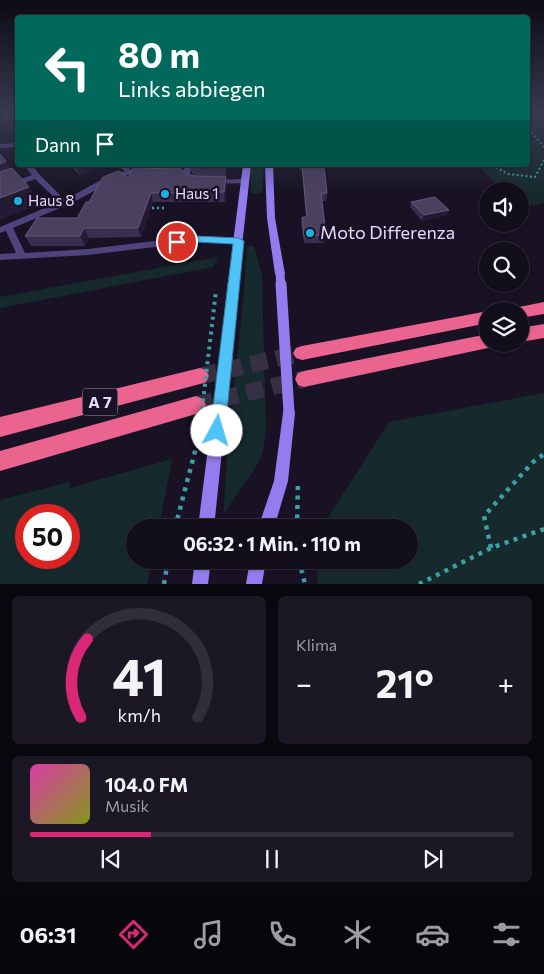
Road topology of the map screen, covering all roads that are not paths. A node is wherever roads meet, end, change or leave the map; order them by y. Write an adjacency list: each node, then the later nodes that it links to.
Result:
1 (15, 145): 2 (street)
2 (0, 146)
3 (29, 167): 11 (street)
4 (124, 167): 8 (street)
5 (189, 167): 10 (street)
6 (246, 167): 13 (main road)
7 (269, 167): 33 (main road, bridge)
8 (130, 172): 9 (street); 15 (street)
9 (141, 174)
10 (168, 174)
11 (36, 176): 14 (street); 15 (street)
12 (201, 182): 13 (street)
13 (245, 182): 17 (main road)
14 (0, 190)
15 (64, 203): 16 (street)
16 (4, 229): 18 (street)
17 (238, 241): 18 (street); 32 (main road, bridge)
18 (22, 256): 19 (street)
19 (0, 257)
20 (544, 308): 21 (highway)
21 (529, 310)
22 (479, 319): 26 (highway)
23 (544, 331): 24 (highway)
24 (529, 334)
25 (479, 343): 28 (highway)
26 (302, 353)
27 (200, 376): 30 (highway, A 7)
28 (304, 379)
29 (199, 410): 31 (highway, A 7)
30 (0, 427)
31 (0, 461)
32 (207, 519)
33 (269, 519)
34 (202, 569): 36 (main road)
35 (256, 569): 37 (main road)
36 (200, 584)
37 (254, 584)

